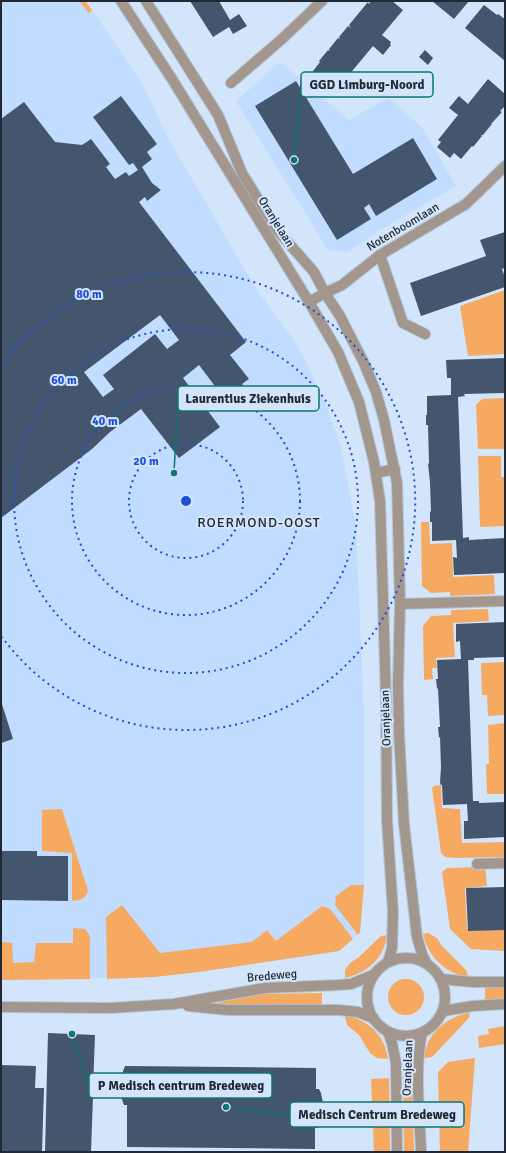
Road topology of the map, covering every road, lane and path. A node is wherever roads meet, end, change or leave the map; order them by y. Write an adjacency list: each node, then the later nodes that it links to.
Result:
1 (121, 1): 8 (street, Oranjelaan)
2 (146, 1): 7 (street, Oranjelaan)
3 (322, 1): 4 (street)
4 (231, 82)
5 (505, 166): 6 (street, Notenboomlaan)
6 (380, 255): 7 (street, Notenboomlaan); 9 (street)
7 (324, 293): 8 (street, Notenboomlaan); 10 (street, Oranjelaan)
8 (310, 302): 11 (street, Oranjelaan)
9 (425, 334)
10 (395, 469): 11 (street); 13 (street, Oranjelaan)
11 (376, 473): 16 (street, Oranjelaan)
12 (505, 601): 13 (street)
13 (400, 604): 17 (street, Oranjelaan)
14 (505, 863): 15 (street)
15 (477, 864)
16 (388, 962): 17 (street); 18 (street)
17 (426, 963): 19 (street)
18 (373, 975): 21 (street, Bredeweg); 25 (street)
19 (442, 979): 20 (street); 24 (street)
20 (505, 982)
21 (174, 1004): 23 (street, Bredeweg); 25 (street, Bredeweg)
22 (505, 1004): 24 (street)
23 (1, 1007)
24 (443, 1011): 27 (street)
25 (373, 1018): 26 (street)
26 (388, 1032): 27 (street); 28 (street, Oranjelaan)
27 (422, 1033): 29 (street, Oranjelaan)
28 (397, 1152)
29 (420, 1152)

